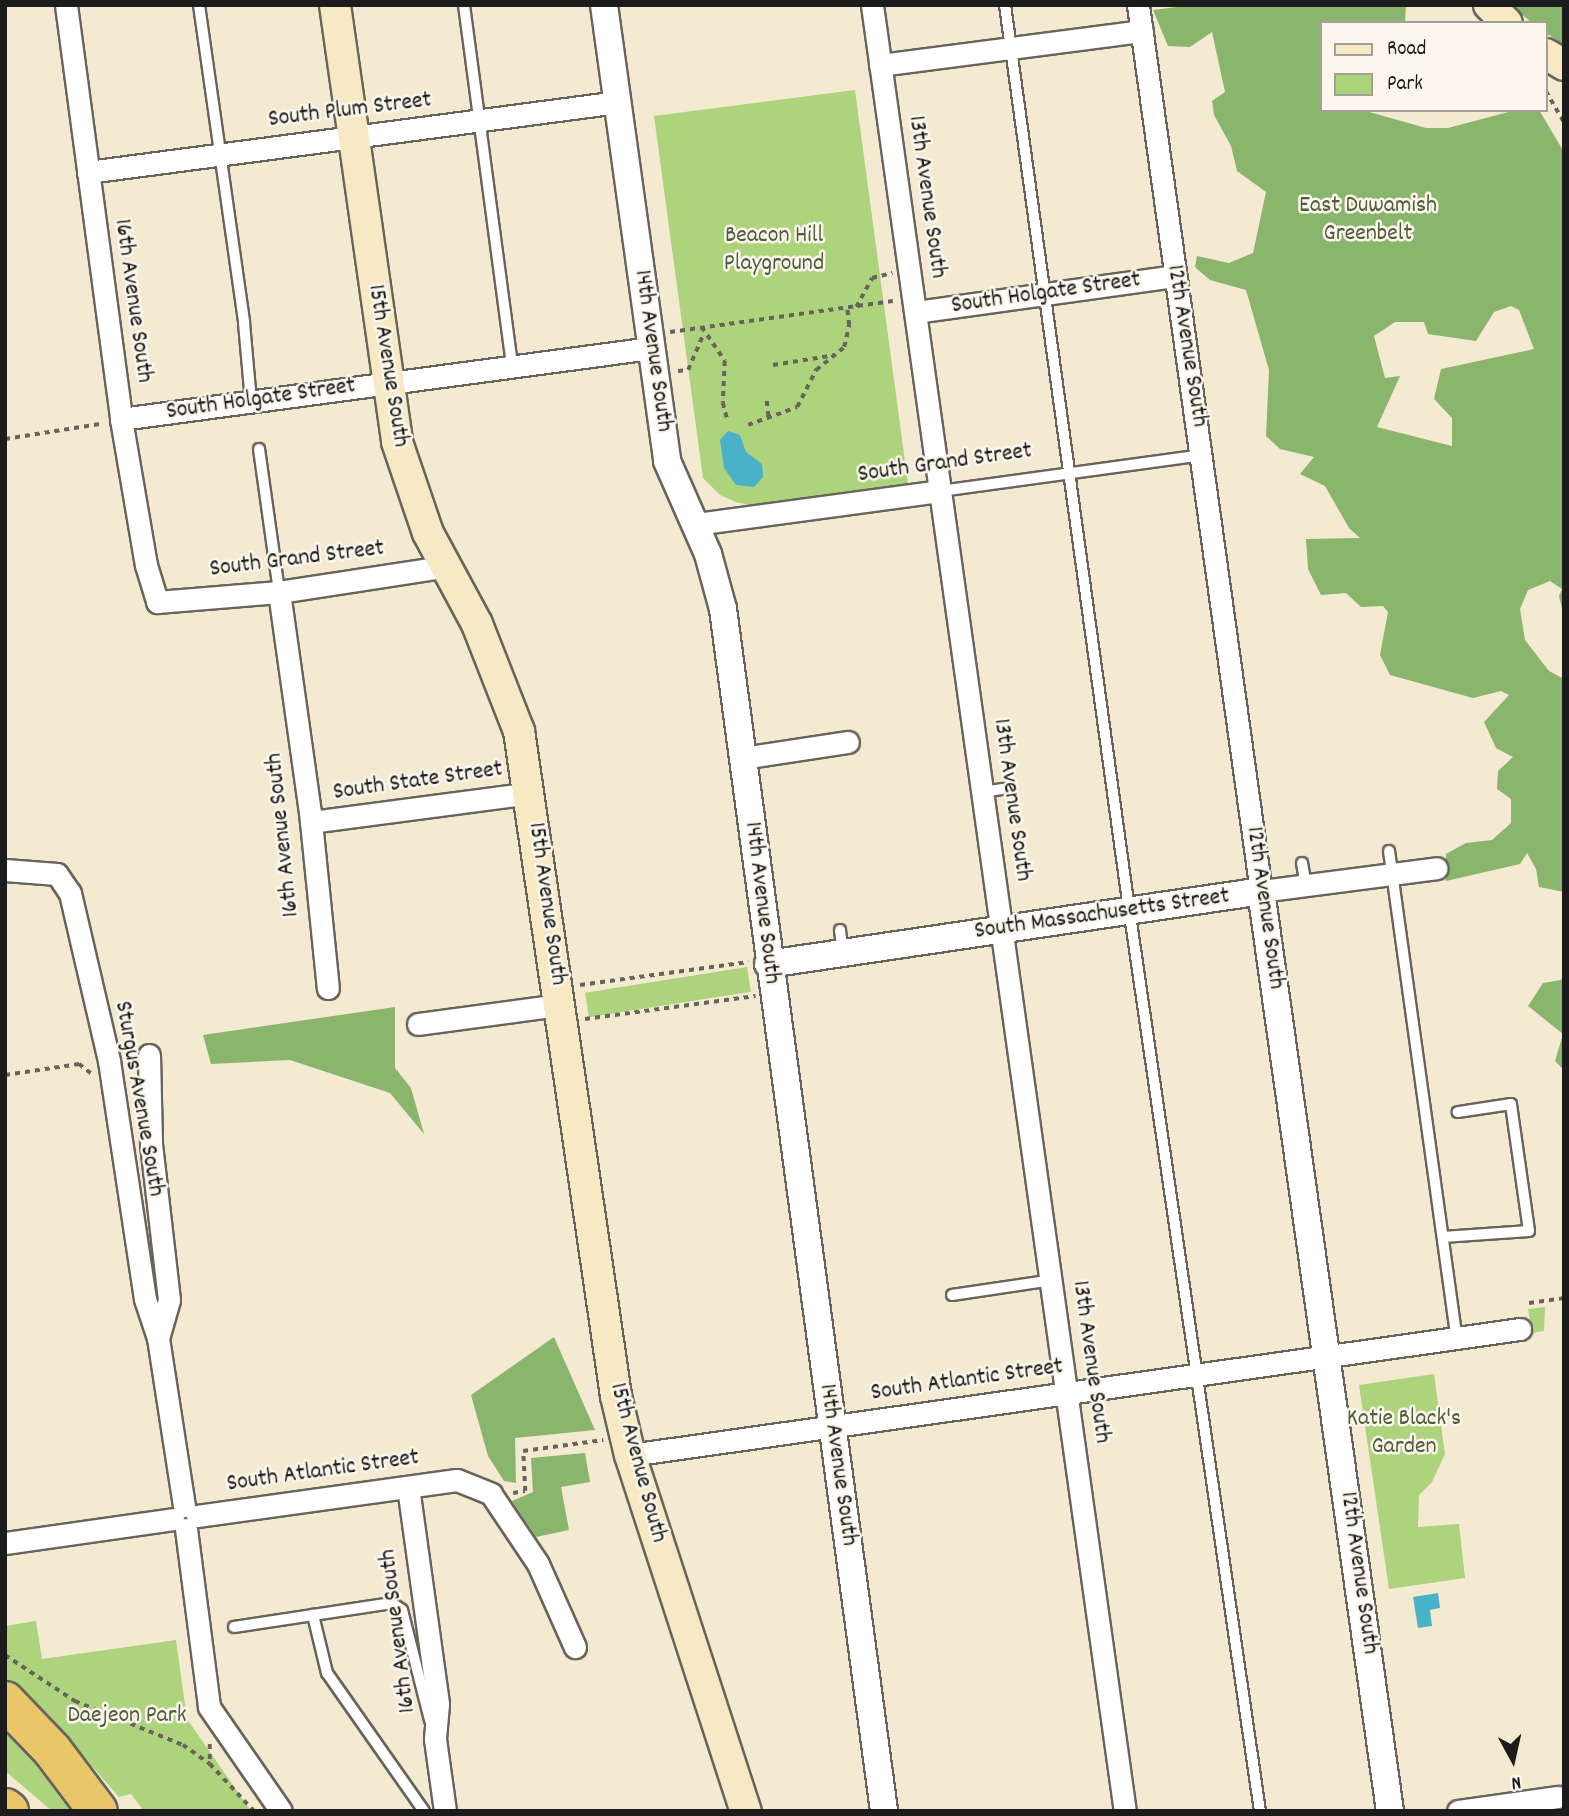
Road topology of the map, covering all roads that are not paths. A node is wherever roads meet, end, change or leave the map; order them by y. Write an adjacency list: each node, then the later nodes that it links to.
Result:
1 (66, 5): 20 (street, 16th Avenue South)
2 (199, 5): 19 (lane)
3 (335, 5): 18 (main road, 15th Avenue South)
4 (464, 5): 17 (lane)
5 (604, 5): 16 (street, 14th Avenue South)
6 (872, 5): 14 (street, 13th Avenue South)
7 (1005, 5): 12 (lane)
8 (1138, 5): 11 (street, 12th Avenue South)
9 (1489, 5): 10 (main road)
10 (1505, 21)
11 (1142, 31): 12 (street); 21 (street, 12th Avenue South)
12 (1011, 49): 14 (street); 22 (lane)
13 (1548, 55): 15 (main road)
14 (880, 65): 23 (street, 13th Avenue South)
15 (1564, 65)
16 (618, 102): 17 (street, South Plum Street); 24 (street, 14th Avenue South)
17 (480, 120): 18 (street, South Plum Street); 25 (lane)
18 (353, 137): 19 (street, South Plum Street); 26 (main road, 15th Avenue South)
19 (219, 155): 20 (street, South Plum Street); 27 (lane)
20 (88, 172): 28 (street, 16th Avenue South)
21 (1175, 276): 22 (street, South Holgate Street); 30 (street, 12th Avenue South)
22 (1045, 294): 23 (street, South Holgate Street); 31 (lane)
23 (916, 312): 32 (street, 13th Avenue South)
24 (652, 348): 25 (street, South Holgate Street); 33 (street, 14th Avenue South)
25 (512, 367): 26 (street, South Holgate Street)
26 (387, 383): 27 (street, South Holgate Street); 34 (main road, 15th Avenue South)
27 (251, 402): 28 (street, South Holgate Street)
28 (111, 421): 36 (street, 16th Avenue South)
29 (259, 449): 35 (lane)
30 (1202, 455): 31 (lane, South Grand Street); 47 (street, 12th Avenue South)
31 (1069, 473): 32 (lane, South Grand Street); 48 (lane)
32 (940, 491): 33 (street, South Grand Street); 49 (street, 13th Avenue South)
33 (696, 524): 38 (street, 14th Avenue South)
34 (443, 567): 35 (street, South Grand Street); 39 (main road, 15th Avenue South)
35 (279, 592): 36 (street, South Grand Street); 40 (street, 16th Avenue South)
36 (157, 602)
37 (848, 742): 38 (street)
38 (742, 758): 50 (street, 14th Avenue South)
39 (531, 793): 40 (street, South State Street); 52 (main road, 15th Avenue South)
40 (311, 822): 51 (street, 16th Avenue South)
41 (1389, 851): 45 (lane)
42 (1302, 863): 46 (lane)
43 (1437, 868): 45 (street, South Massachusetts Street)
44 (5, 870): 60 (street, Sturgus Avenue South)
45 (1392, 874): 46 (street, South Massachusetts Street); 56 (lane)
46 (1306, 886): 47 (street, South Massachusetts Street)
47 (1261, 891): 48 (street, South Massachusetts Street); 62 (street, 12th Avenue South)
48 (1130, 911): 49 (street, South Massachusetts Street); 63 (lane)
49 (1003, 929): 50 (street, South Massachusetts Street); 57 (street, 13th Avenue South)
50 (760, 963): 65 (street, 14th Avenue South)
51 (328, 988)
52 (570, 995): 53 (street); 66 (main road, 15th Avenue South)
53 (418, 1024)
54 (149, 1055): 60 (street, Sturgus Avenue South)
55 (1458, 1112): 56 (lane)
56 (1443, 1237): 61 (lane)
57 (1052, 1280): 58 (lane); 64 (street, 13th Avenue South)
58 (952, 1295)
59 (1520, 1329): 61 (street, South Atlantic Street)
60 (158, 1338): 68 (street, Sturgus Avenue South)
61 (1457, 1338): 62 (street, South Atlantic Street)
62 (1329, 1357): 63 (street, South Atlantic Street); 84 (street, 12th Avenue South)
63 (1198, 1376): 64 (street, South Atlantic Street); 83 (lane)
64 (1068, 1393): 65 (street, South Atlantic Street); 82 (street, 13th Avenue South)
65 (832, 1426): 66 (street, South Atlantic Street); 81 (street, 14th Avenue South)
66 (620, 1447): 76 (main road, 15th Avenue South)
67 (408, 1487): 68 (street, South Atlantic Street); 72 (street, South Atlantic Street); 74 (street, 16th Avenue South)
68 (185, 1518): 69 (street, South Atlantic Street); 78 (street, Sturgus Avenue South)
69 (5, 1543)
70 (313, 1615): 71 (lane); 74 (lane); 79 (lane)
71 (234, 1627)
72 (575, 1647)
73 (5, 1702): 77 (highway)
74 (435, 1739): 80 (street, 16th Avenue South)
75 (1558, 1797): 85 (street)
76 (741, 1809)
77 (99, 1811)
78 (281, 1811)
79 (424, 1811)
80 (445, 1811)
81 (884, 1811)
82 (1125, 1811)
83 (1261, 1811)
84 (1390, 1811)
85 (1458, 1811)

